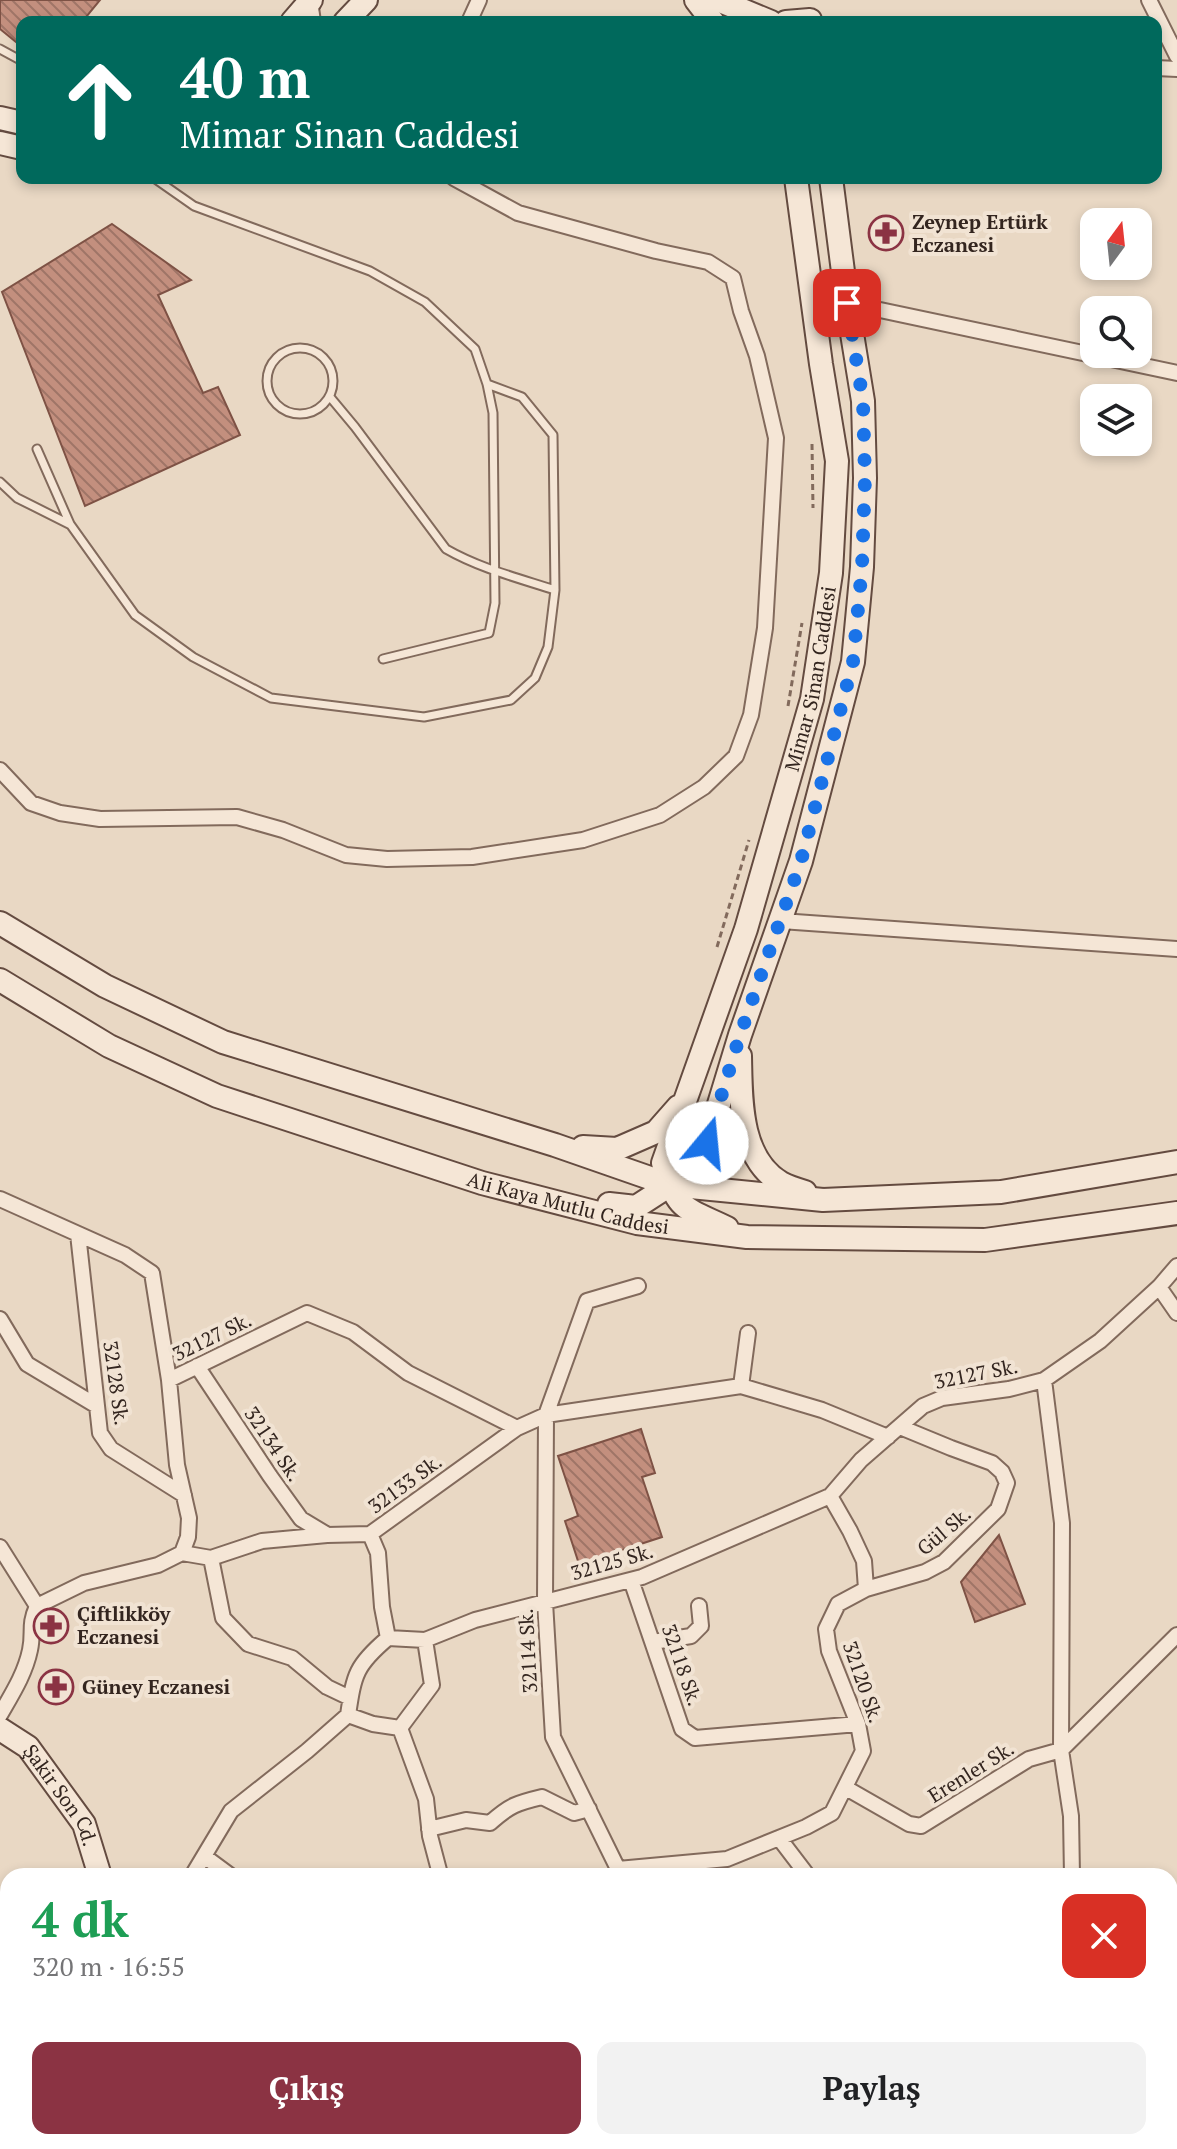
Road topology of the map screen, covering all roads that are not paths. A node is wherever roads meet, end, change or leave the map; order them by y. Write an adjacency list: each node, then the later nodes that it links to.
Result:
1 (311, 0): 5 (street)
2 (696, 0): 7 (street)
3 (718, 0): 8 (street)
4 (364, 1): 6 (street)
5 (297, 16)
6 (350, 16)
7 (708, 16)
8 (758, 16)
9 (1162, 26): 10 (street)
10 (1177, 56)
11 (163, 184): 17 (lane)
12 (465, 184): 25 (street)
13 (797, 184): 31 (street, Mimar Sinan Caddesi)
14 (832, 184): 15 (street, Mimar Sinan Caddesi)
15 (847, 303): 16 (street); 26 (street, Mimar Sinan Caddesi)
16 (1177, 373)
17 (487, 384): 22 (lane); 23 (lane)
18 (330, 397): 18 (lane); 22 (lane)
19 (37, 449): 21 (lane)
20 (0, 482): 21 (lane)
21 (70, 524): 23 (lane)
22 (495, 570): 23 (lane); 24 (lane)
23 (555, 590)
24 (383, 659)
25 (0, 770)
26 (781, 921): 28 (street); 30 (street, Mimar Sinan Caddesi)
27 (0, 923): 32 (street, Ali Kaya Mutlu Caddesi)
28 (1177, 949)
29 (0, 980): 35 (street, Ali Kaya Mutlu Caddesi)
30 (740, 1035): 34 (street, Mimar Sinan Caddesi); 37 (street)
31 (687, 1097): 32 (street); 34 (street, Mimar Sinan Caddesi)
32 (555, 1145): 34 (street, Ali Kaya Mutlu Caddesi)
33 (1177, 1162): 37 (street, Ali Kaya Mutlu Caddesi)
34 (670, 1185): 35 (street, Mimar Sinan Caddesi); 37 (street, Ali Kaya Mutlu Caddesi); 40 (street)
35 (540, 1198): 40 (street, Ali Kaya Mutlu Caddesi)
36 (0, 1199): 39 (street, 32127 Sk.)
37 (823, 1200)
38 (1177, 1213): 40 (street, Ali Kaya Mutlu Caddesi)
39 (78, 1234): 48 (street, 32127 Sk.); 51 (street, 32128 Sk.)
40 (747, 1237)
41 (1177, 1266): 43 (street, 32127 Sk.)
42 (638, 1286): 52 (street, 32114 Sk.)
43 (1159, 1287): 44 (street); 49 (street, 32127 Sk.)
44 (1177, 1313)
45 (0, 1319): 51 (street)
46 (748, 1333): 50 (street)
47 (197, 1366): 48 (street, 32127 Sk.); 54 (street, 32127 Sk.); 59 (street, 32134 Sk.)
48 (169, 1380): 56 (street)
49 (1044, 1380): 53 (street, 32127 Sk.); 78 (street)
50 (741, 1386): 52 (street); 55 (street)
51 (97, 1406): 56 (street, 32128 Sk.)
52 (546, 1415): 54 (street, 32133 Sk.); 65 (street, 32114 Sk.)
53 (900, 1427): 55 (street, 32127 Sk.); 64 (street, Gül Sk.)
54 (517, 1428): 58 (street, 32133 Sk.)
55 (888, 1437): 57 (street, 32125 Sk.)
56 (184, 1495): 61 (street)
57 (830, 1496): 63 (street, 32125 Sk.); 64 (street)
58 (370, 1534): 59 (street, 32133 Sk.); 69 (street)
59 (327, 1535): 62 (street, 32133 Sk.)
60 (0, 1547): 66 (street)
61 (182, 1553): 62 (street, 32133 Sk.); 66 (street)
62 (211, 1558): 72 (street)
63 (631, 1580): 65 (street, 32125 Sk.); 71 (street, 32118 Sk.)
64 (866, 1589): 75 (street, 32120 Sk.)
65 (545, 1602): 70 (street, 32125 Sk.); 80 (street, 32114 Sk.)
66 (37, 1606): 73 (street)
67 (699, 1606): 71 (street)
68 (1177, 1635): 78 (street, Erenler Sk.)
69 (388, 1638): 70 (street, 32125 Sk.); 72 (street)
70 (425, 1640): 76 (street)
71 (653, 1642): 75 (street, 32118 Sk.)
72 (350, 1698): 74 (street)
73 (0, 1715)
74 (348, 1715): 76 (street); 83 (street)
75 (858, 1724): 79 (street, 32120 Sk.)
76 (400, 1728): 81 (street)
77 (0, 1729): 84 (street, Şakir Son Cd.)
78 (1061, 1750): 79 (street, Erenler Sk.); 91 (street)
79 (846, 1788): 82 (street, 32120 Sk.)
80 (589, 1809): 81 (street); 88 (street, 32114 Sk.)
81 (429, 1829): 87 (street)
82 (779, 1838): 89 (street, 32120 Sk.); 90 (street)
83 (204, 1856): 85 (street); 86 (street)
84 (98, 1868)
85 (197, 1868)
86 (220, 1868)
87 (439, 1868)
88 (613, 1868)
89 (655, 1868)
90 (802, 1868)
91 (1072, 1868)

